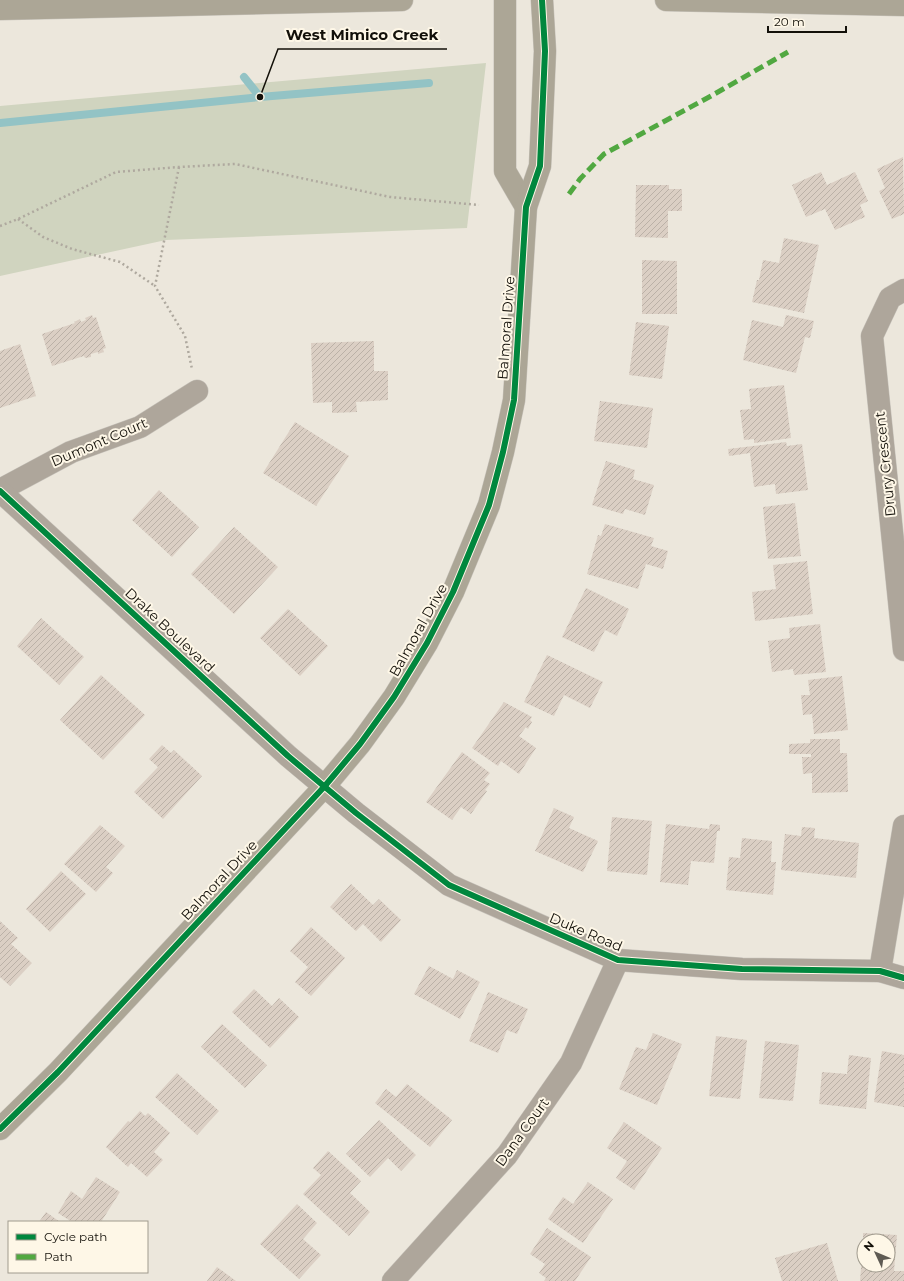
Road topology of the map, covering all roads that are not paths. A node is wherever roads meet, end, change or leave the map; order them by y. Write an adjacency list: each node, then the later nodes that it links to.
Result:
1 (402, 0): 6 (street)
2 (505, 0): 7 (street)
3 (542, 0): 7 (street, Balmoral Drive)
4 (666, 0): 5 (street)
5 (904, 5)
6 (0, 9)
7 (526, 207): 12 (street, Balmoral Drive)
8 (904, 290): 11 (street, Drury Crescent)
9 (197, 391): 10 (street, Dumont Court)
10 (0, 491): 12 (street, Drake Boulevard)
11 (904, 650)
12 (324, 787): 14 (street, Duke Road); 17 (street, Balmoral Drive)
13 (904, 826): 15 (street)
14 (618, 960): 15 (street, Duke Road); 18 (street, Dana Court)
15 (880, 971): 16 (street, Duke Road)
16 (904, 978)
17 (0, 1129)
18 (393, 1281)

